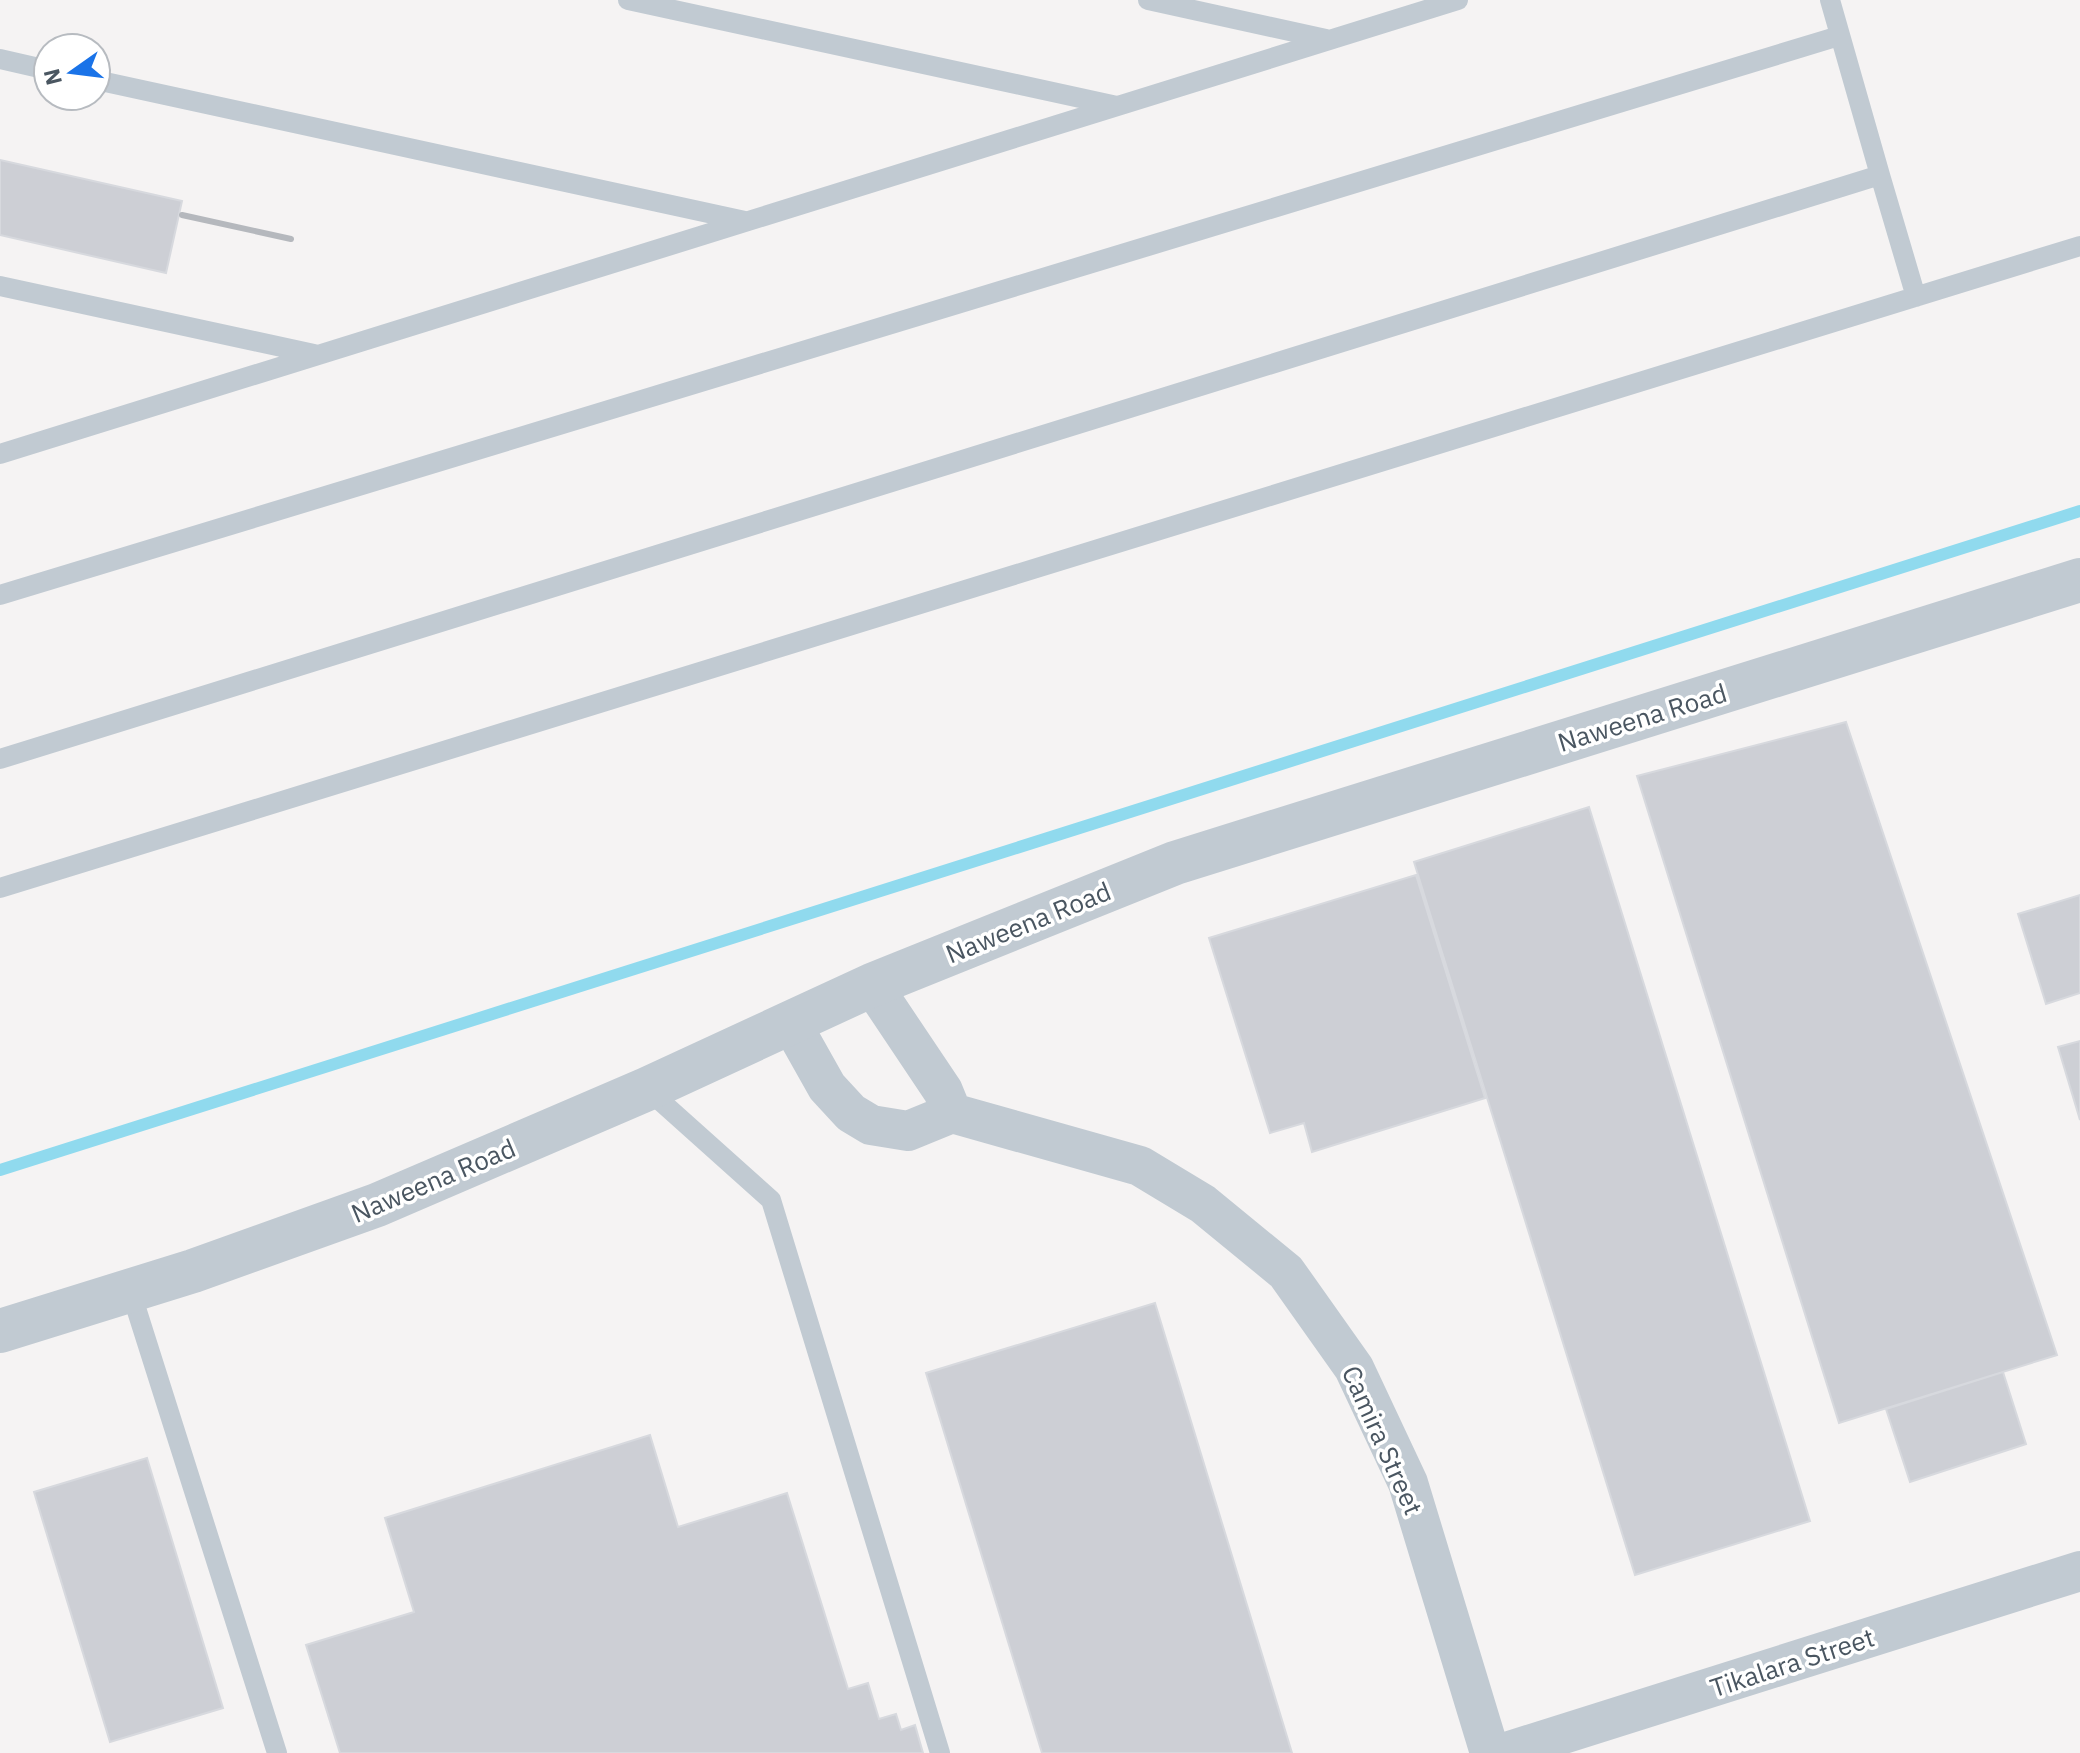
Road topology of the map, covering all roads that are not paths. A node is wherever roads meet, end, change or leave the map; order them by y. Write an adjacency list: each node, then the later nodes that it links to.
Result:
1 (628, 0): 10 (lane)
2 (1148, 0): 6 (lane)
3 (1458, 0): 6 (lane)
4 (1830, 0): 5 (lane)
5 (1839, 36): 11 (lane); 19 (lane)
6 (1330, 40): 10 (lane)
7 (0, 59): 8 (lane)
8 (32, 66)
9 (112, 83): 12 (lane)
10 (1118, 106): 12 (lane)
11 (1880, 175): 15 (lane); 20 (lane)
12 (746, 222): 16 (lane)
13 (2080, 246): 15 (lane)
14 (0, 286): 16 (lane)
15 (1916, 297): 21 (lane)
16 (317, 355): 17 (lane)
17 (0, 454)
18 (2080, 580): 22 (street, Naweena Road)
19 (0, 595)
20 (0, 759)
21 (0, 888)
22 (872, 985): 23 (street, Naweena Road); 25 (street)
23 (791, 1023): 24 (street, Naweena Road); 25 (street)
24 (647, 1089): 26 (street, Naweena Road); 30 (lane)
25 (952, 1113): 31 (street, Camira Street)
26 (130, 1289): 27 (street, Naweena Road); 29 (lane)
27 (0, 1331)
28 (2080, 1571): 32 (street, Tikalara Street)
29 (277, 1753)
30 (940, 1753)
31 (1490, 1753)
32 (1503, 1753)

